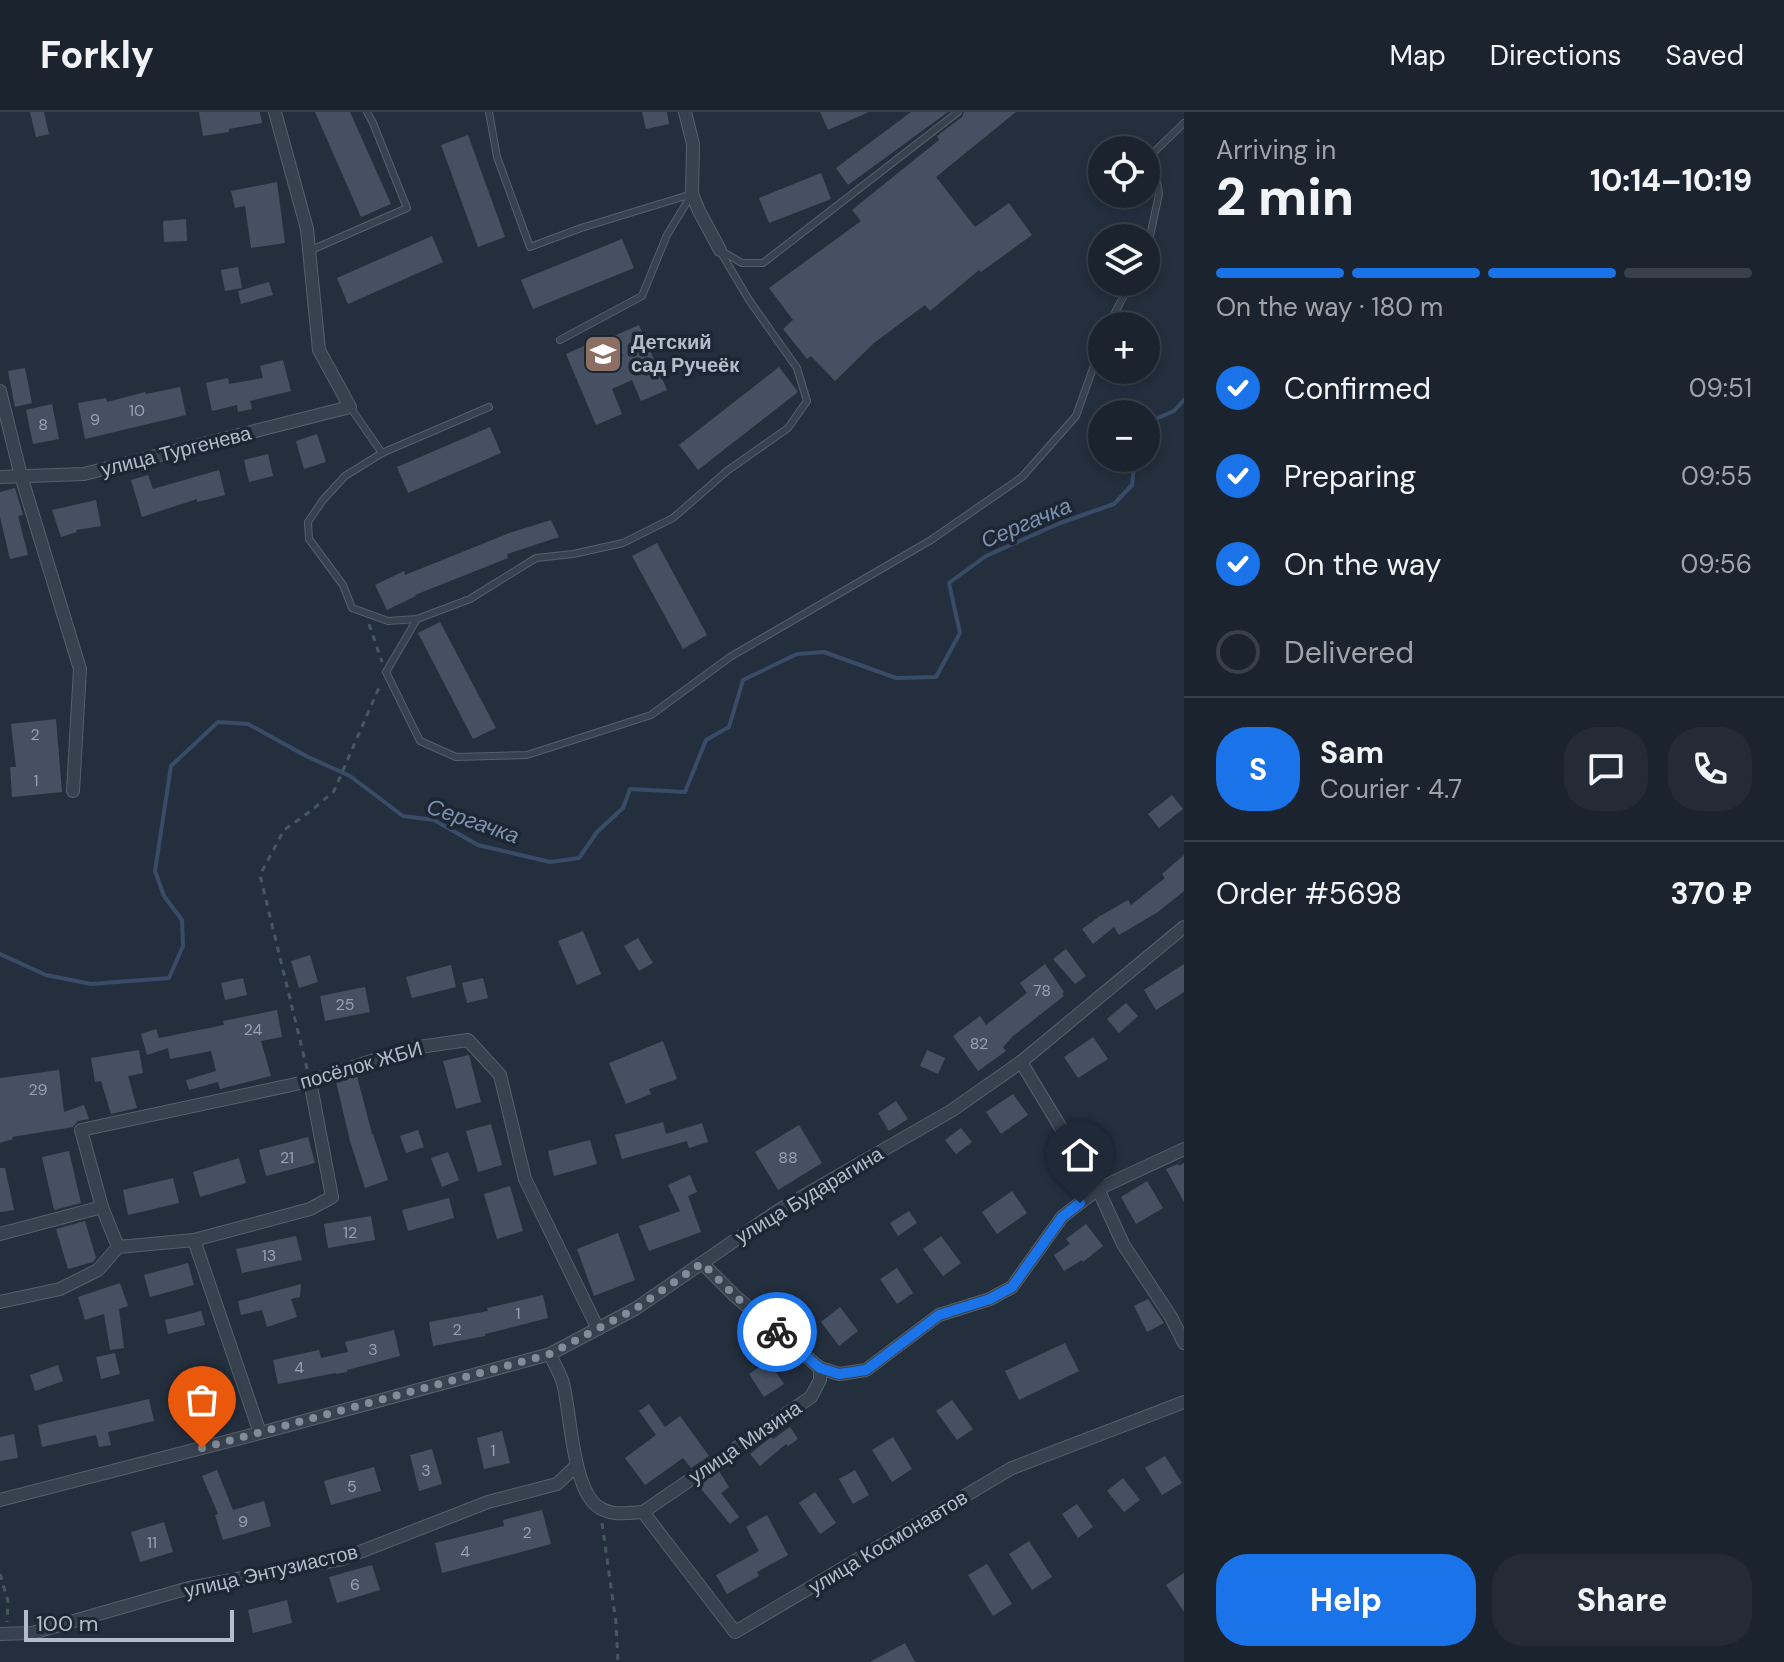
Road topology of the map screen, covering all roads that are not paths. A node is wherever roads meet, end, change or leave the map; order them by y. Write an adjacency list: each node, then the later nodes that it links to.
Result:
1 (275, 112): 10 (street)
2 (367, 112): 10 (lane)
3 (489, 112): 7 (lane)
4 (685, 112): 7 (street)
5 (958, 112): 9 (lane)
6 (1184, 123): 8 (lane)
7 (692, 194): 9 (street); 11 (lane)
8 (1153, 224)
9 (720, 250): 19 (lane)
10 (309, 251): 14 (street)
11 (560, 340)
12 (1088, 382): 19 (lane)
13 (0, 391): 17 (street)
14 (350, 407): 16 (lane); 17 (street, улица Тургенева)
15 (489, 407): 16 (lane)
16 (382, 453): 19 (lane)
17 (21, 476): 18 (street, улица Тургенева); 20 (street)
18 (0, 477)
19 (417, 619)
20 (73, 791)
21 (1184, 927): 22 (street, улица Бударагина)
22 (1021, 1062): 25 (street); 30 (street, улица Бударагина)
23 (310, 1081): 26 (street, посёлок ЖБИ); 28 (street); 32 (street, посёлок ЖБИ)
24 (1184, 1149): 25 (street)
25 (1098, 1189): 33 (street); 35 (street)
26 (102, 1207): 27 (street); 29 (street)
27 (0, 1234)
28 (194, 1240): 29 (street); 37 (street)
29 (118, 1247): 31 (street)
30 (702, 1263): 32 (street, улица Бударагина); 35 (street)
31 (0, 1302)
32 (598, 1329): 34 (street, улица Бударагина)
33 (1184, 1343)
34 (550, 1354): 37 (street, улица Бударагина); 38 (street)
35 (820, 1368): 40 (street, улица Мизина)
36 (1184, 1402): 40 (street, улица Космонавтов)
37 (260, 1433): 39 (street, улица Бударагина)
38 (577, 1465): 40 (street); 41 (street, улица Энтузиастов)
39 (0, 1500)
40 (643, 1512)
41 (3, 1634)

